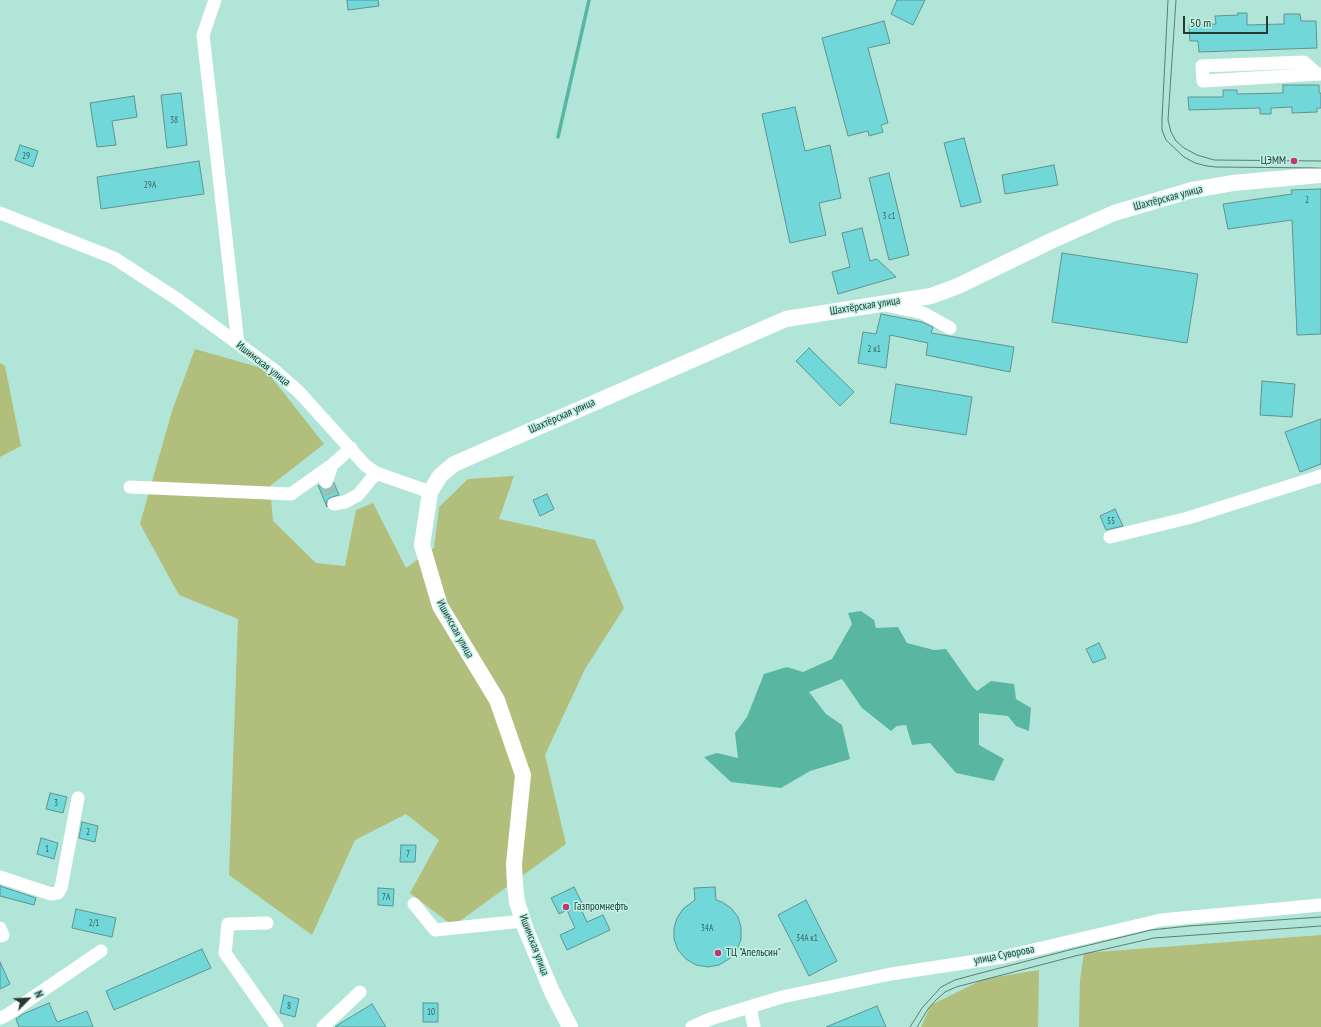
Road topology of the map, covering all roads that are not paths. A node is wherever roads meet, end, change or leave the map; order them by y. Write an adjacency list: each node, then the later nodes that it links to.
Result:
1 (215, 0): 7 (street)
2 (1319, 74): 2 (street)
3 (1321, 175): 5 (main road, Шахтёрская улица)
4 (0, 213): 7 (street, Ишимская улица)
5 (880, 304): 6 (street); 14 (main road, Шахтёрская улица)
6 (950, 328)
7 (238, 344): 8 (street, Ишимская улица)
8 (351, 448): 9 (street); 10 (street, Ишимская улица)
9 (332, 465): 12 (street); 13 (street)
10 (376, 473): 14 (street, Ишимская улица); 15 (street)
11 (1321, 476): 16 (street)
12 (326, 482)
13 (130, 488)
14 (430, 492): 21 (main road, Ишимская улица)
15 (334, 504)
16 (1110, 537)
17 (78, 798): 18 (street)
18 (0, 877)
19 (414, 904): 21 (street)
20 (1321, 904): 27 (street, улица Суворова)
21 (523, 921): 31 (main road, Ишимская улица)
22 (267, 923): 29 (street)
23 (0, 928): 24 (street)
24 (0, 936)
25 (101, 952): 28 (street)
26 (360, 992): 30 (street)
27 (750, 1007): 32 (street, улица Суворова); 33 (street)
28 (1, 1015)
29 (277, 1027)
30 (323, 1027)
31 (570, 1027)
32 (692, 1027)
33 (754, 1027)

